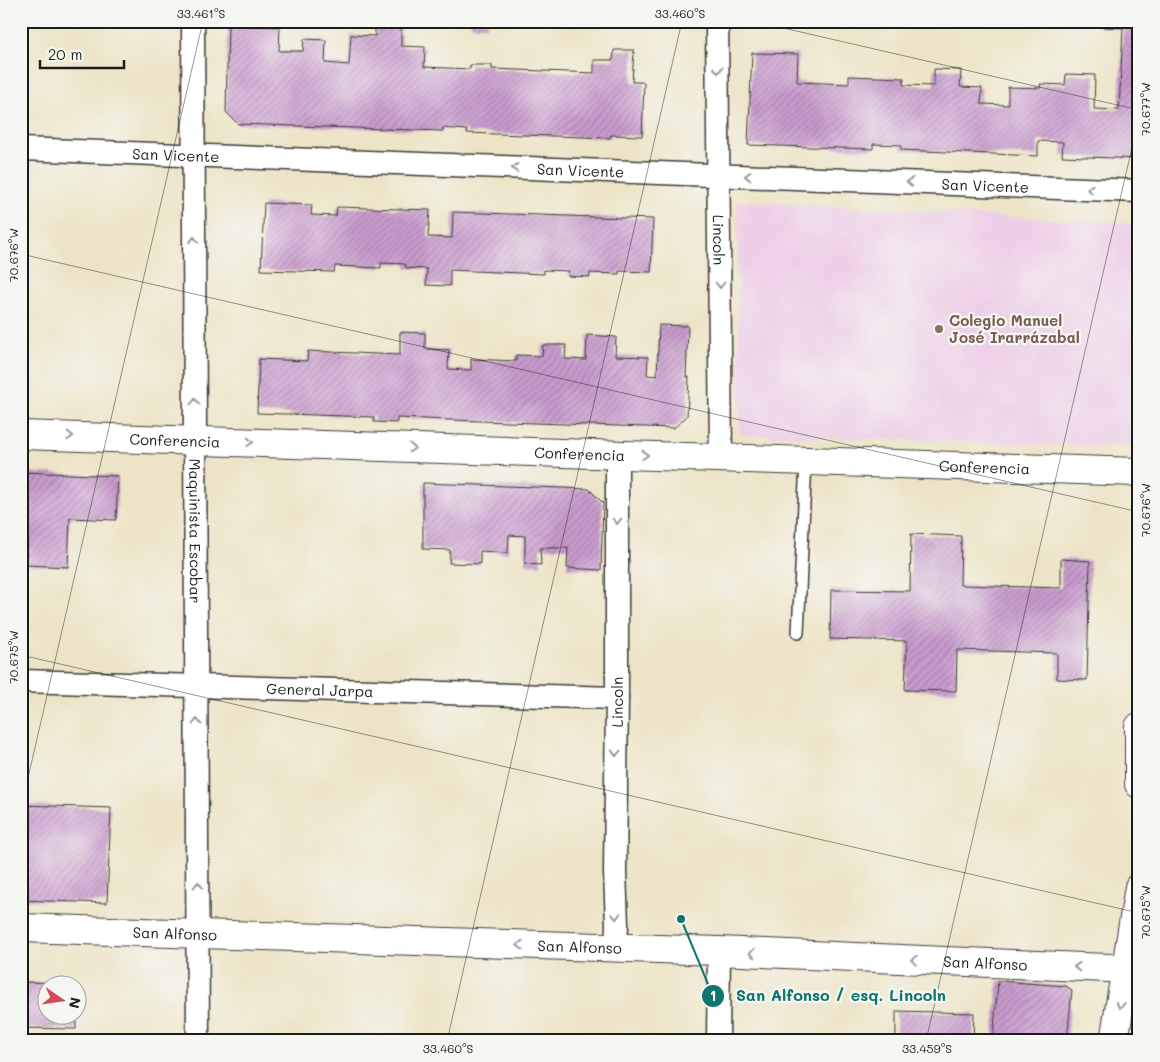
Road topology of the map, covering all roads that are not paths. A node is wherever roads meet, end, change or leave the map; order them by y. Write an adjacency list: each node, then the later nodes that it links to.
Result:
1 (193, 21): 4 (street, Maquinista Escobar)
2 (717, 21): 5 (street, Lincoln, one-way to 5)
3 (21, 150): 4 (street, San Vicente)
4 (193, 156): 5 (street, San Vicente, one-way to 4); 8 (street, Maquinista Escobar, one-way to 4)
5 (719, 175): 6 (street, San Vicente, one-way to 5); 10 (street, Lincoln, one-way to 10)
6 (1139, 191)
7 (21, 435): 8 (street, Conferencia, one-way to 8)
8 (195, 440): 9 (street, Conferencia, one-way to 9); 15 (street, Maquinista Escobar)
9 (617, 454): 10 (street, Conferencia, one-way to 10); 16 (street, Lincoln, one-way to 16)
10 (721, 458): 11 (street, Conferencia)
11 (806, 461): 12 (street, Conferencia); 13 (lane)
12 (1139, 472)
13 (798, 633)
14 (21, 681): 15 (street, General Jarpa)
15 (197, 686): 16 (street, General Jarpa); 21 (street, Maquinista Escobar, one-way to 15)
16 (617, 698): 22 (street, Lincoln, one-way to 22)
17 (1139, 727): 18 (street)
18 (1139, 784)
19 (1139, 887): 24 (street)
20 (21, 928): 21 (street, San Alfonso)
21 (198, 934): 22 (street, San Alfonso, one-way to 21); 25 (street, Maquinista Escobar)
22 (616, 948): 23 (street, San Alfonso)
23 (719, 951): 24 (street, San Alfonso, one-way to 23); 26 (street)
24 (1132, 969): 27 (street, one-way to 27)
25 (198, 1041)
26 (718, 1041)
27 (1114, 1041)

